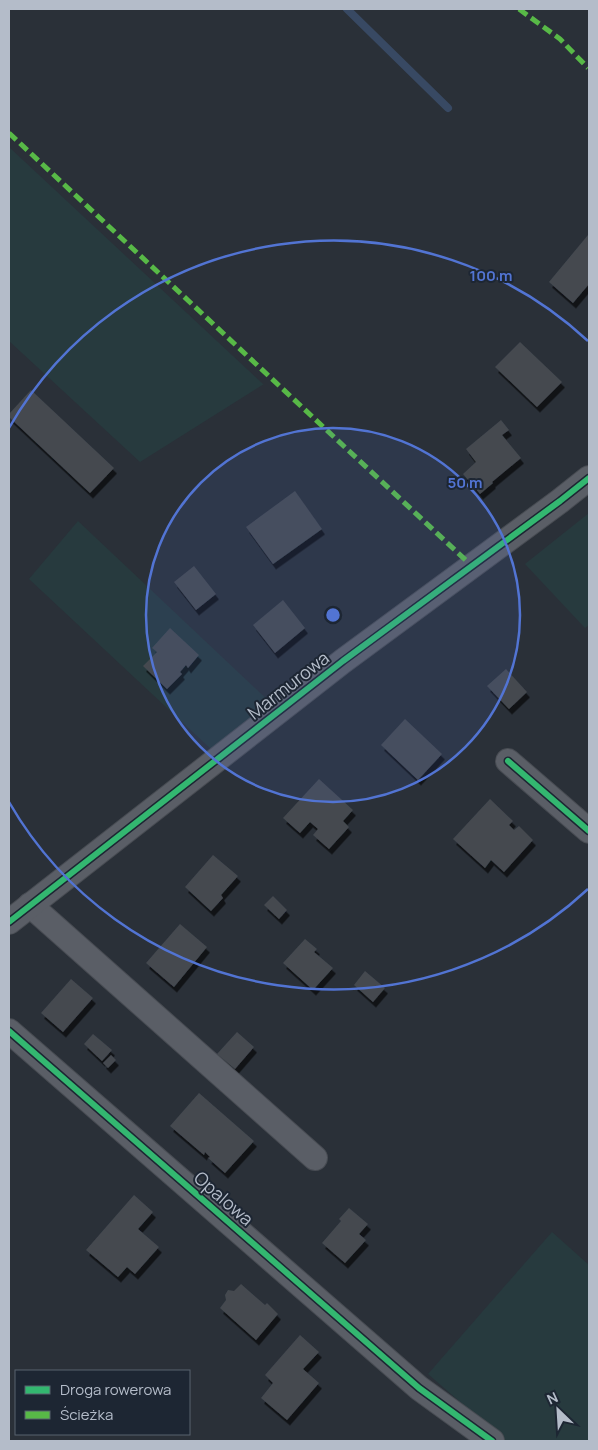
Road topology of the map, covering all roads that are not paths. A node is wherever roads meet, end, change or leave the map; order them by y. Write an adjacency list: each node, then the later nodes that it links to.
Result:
1 (589, 478): 4 (street, Marmurowa)
2 (508, 761): 3 (street)
3 (589, 831)
4 (30, 905): 5 (street, Marmurowa); 7 (street)
5 (9, 922)
6 (9, 1031): 8 (street, Opalowa)
7 (315, 1158)
8 (492, 1441)

